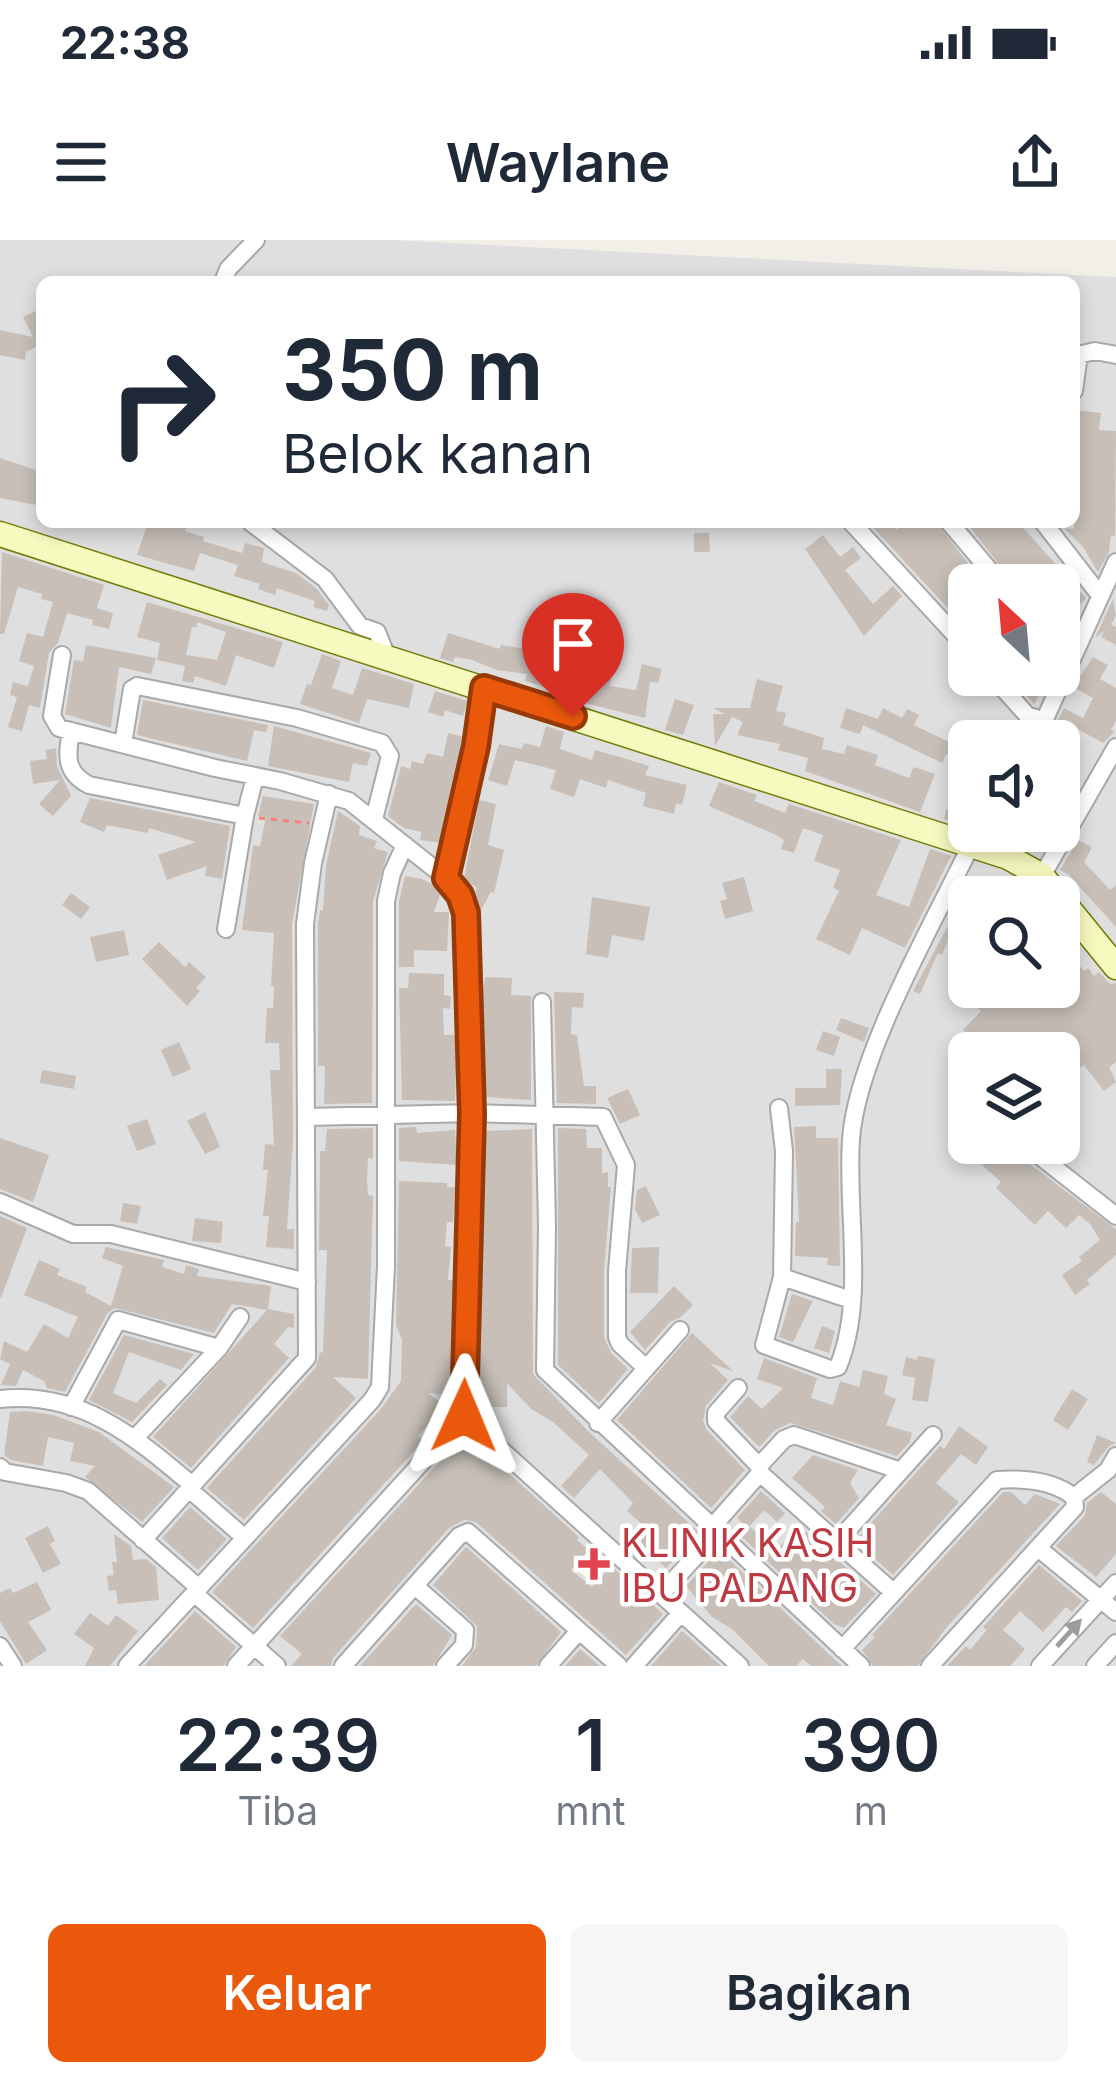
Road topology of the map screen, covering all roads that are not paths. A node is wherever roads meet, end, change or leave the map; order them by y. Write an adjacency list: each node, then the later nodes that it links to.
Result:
1 (256, 240): 2 (street)
2 (225, 276)
3 (1080, 355): 4 (street)
4 (1116, 355)
5 (258, 528): 16 (street)
6 (857, 528): 13 (street)
7 (954, 528): 11 (street)
8 (1050, 528): 12 (street)
9 (0, 534): 16 (street)
10 (1116, 562): 12 (street)
11 (984, 564)
12 (1099, 594): 14 (street)
13 (948, 627)
14 (1080, 629)
15 (62, 655): 20 (street)
16 (387, 657): 17 (street)
17 (484, 688): 27 (street); 32 (street)
18 (1010, 696): 19 (street)
19 (1054, 696)
20 (70, 737): 21 (street); 25 (street)
21 (124, 744): 23 (street); 26 (street)
22 (1116, 747): 31 (street)
23 (255, 777): 24 (street); 25 (street)
24 (329, 794): 26 (street); 40 (street)
25 (245, 816): 34 (street)
26 (374, 819): 28 (street)
27 (948, 838)
28 (405, 845): 32 (street); 41 (street)
29 (968, 852): 47 (street)
30 (995, 852): 31 (street)
31 (1042, 876)
32 (446, 878): 38 (street)
33 (1080, 923): 35 (street)
34 (226, 929)
35 (1116, 967)
36 (542, 1003): 39 (street)
37 (779, 1108): 45 (street)
38 (472, 1114): 39 (street); 41 (street); 55 (street)
39 (543, 1117): 51 (street); 56 (street)
40 (307, 1118): 41 (street); 46 (street)
41 (386, 1118): 66 (street)
42 (1050, 1164): 44 (street)
43 (0, 1202): 46 (street)
44 (1116, 1216)
45 (782, 1277): 47 (street); 47 (street)
46 (307, 1282): 63 (street)
47 (851, 1300)
48 (240, 1317): 50 (street)
49 (680, 1330): 51 (street)
50 (220, 1348): 54 (street); 58 (street)
51 (646, 1367): 56 (street)
52 (738, 1388): 61 (street)
53 (0, 1399): 54 (street)
54 (71, 1407): 58 (street)
55 (464, 1416): 74 (street); 81 (street)
56 (598, 1423): 65 (street)
57 (934, 1435): 62 (street)
58 (136, 1437): 63 (street)
59 (1116, 1456): 64 (street)
60 (0, 1466): 67 (street)
61 (760, 1470): 62 (street); 65 (street); 68 (street)
62 (901, 1471): 68 (street)
63 (190, 1487): 66 (street); 67 (street)
64 (1074, 1497): 69 (street); 73 (street)
65 (716, 1529): 74 (street); 82 (street)
66 (244, 1538): 72 (street)
67 (143, 1540): 72 (street)
68 (836, 1542): 73 (street)
69 (1038, 1548): 75 (street); 94 (street)
70 (1116, 1583): 75 (street)
71 (415, 1586): 78 (street); 87 (street); 88 (street)
72 (196, 1591): 81 (street); 84 (street)
73 (893, 1592): 82 (street)
74 (661, 1594): 76 (street)
75 (1100, 1600): 77 (street); 95 (street, one-way to 75)
76 (681, 1612): 91 (street); 92 (street)
77 (1116, 1612)
78 (579, 1631): 89 (street); 90 (street)
79 (1116, 1643): 96 (street)
80 (0, 1646): 83 (street)
81 (255, 1646): 85 (street); 86 (street)
82 (842, 1648): 93 (street)
83 (13, 1666)
84 (127, 1666)
85 (236, 1666)
86 (277, 1666)
87 (343, 1666)
88 (445, 1666)
89 (548, 1666)
90 (619, 1666)
91 (634, 1666)
92 (740, 1666)
93 (861, 1666)
94 (930, 1666)
95 (1040, 1666)
96 (1095, 1666)

